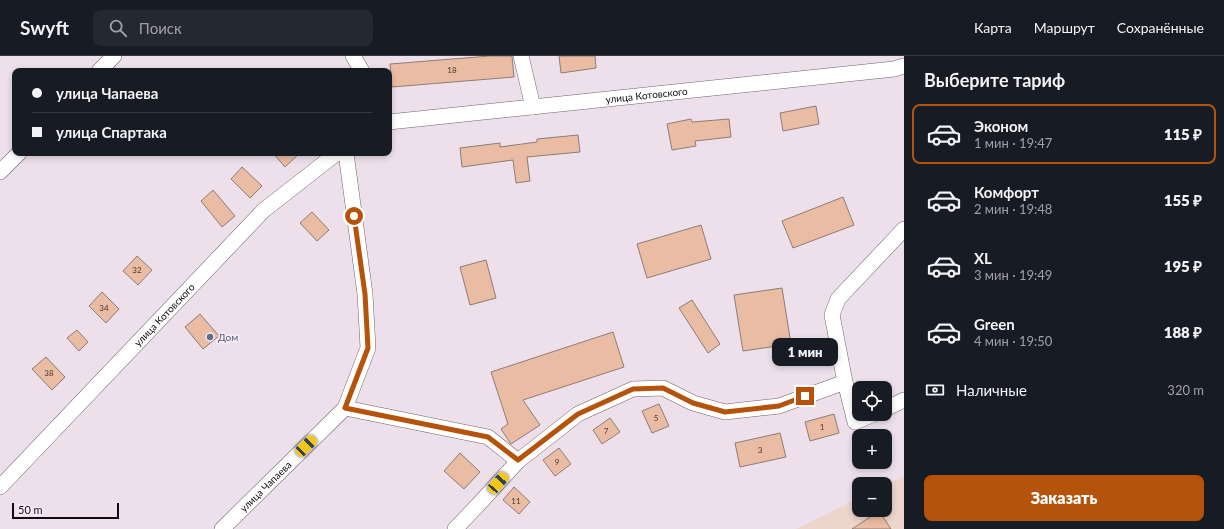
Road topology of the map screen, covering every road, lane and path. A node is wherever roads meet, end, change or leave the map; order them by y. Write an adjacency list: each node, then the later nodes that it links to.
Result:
1 (114, 56): 5 (street)
2 (353, 56): 6 (street)
3 (521, 56): 7 (street)
4 (904, 66): 7 (street, улица Котовского)
5 (102, 68)
6 (360, 68)
7 (533, 107): 8 (street, улица Котовского)
8 (392, 120)
9 (16, 156): 12 (street)
10 (333, 156): 20 (street, улица Котовского)
11 (346, 156): 17 (street, улица Чапаева)
12 (0, 172)
13 (904, 229): 14 (street)
14 (845, 382): 18 (street); 19 (street)
15 (904, 400): 16 (street)
16 (892, 406)
17 (345, 408): 19 (street); 21 (street, улица Чапаева)
18 (852, 410)
19 (518, 460): 22 (street)
20 (0, 486)
21 (222, 529)
22 (455, 529)

